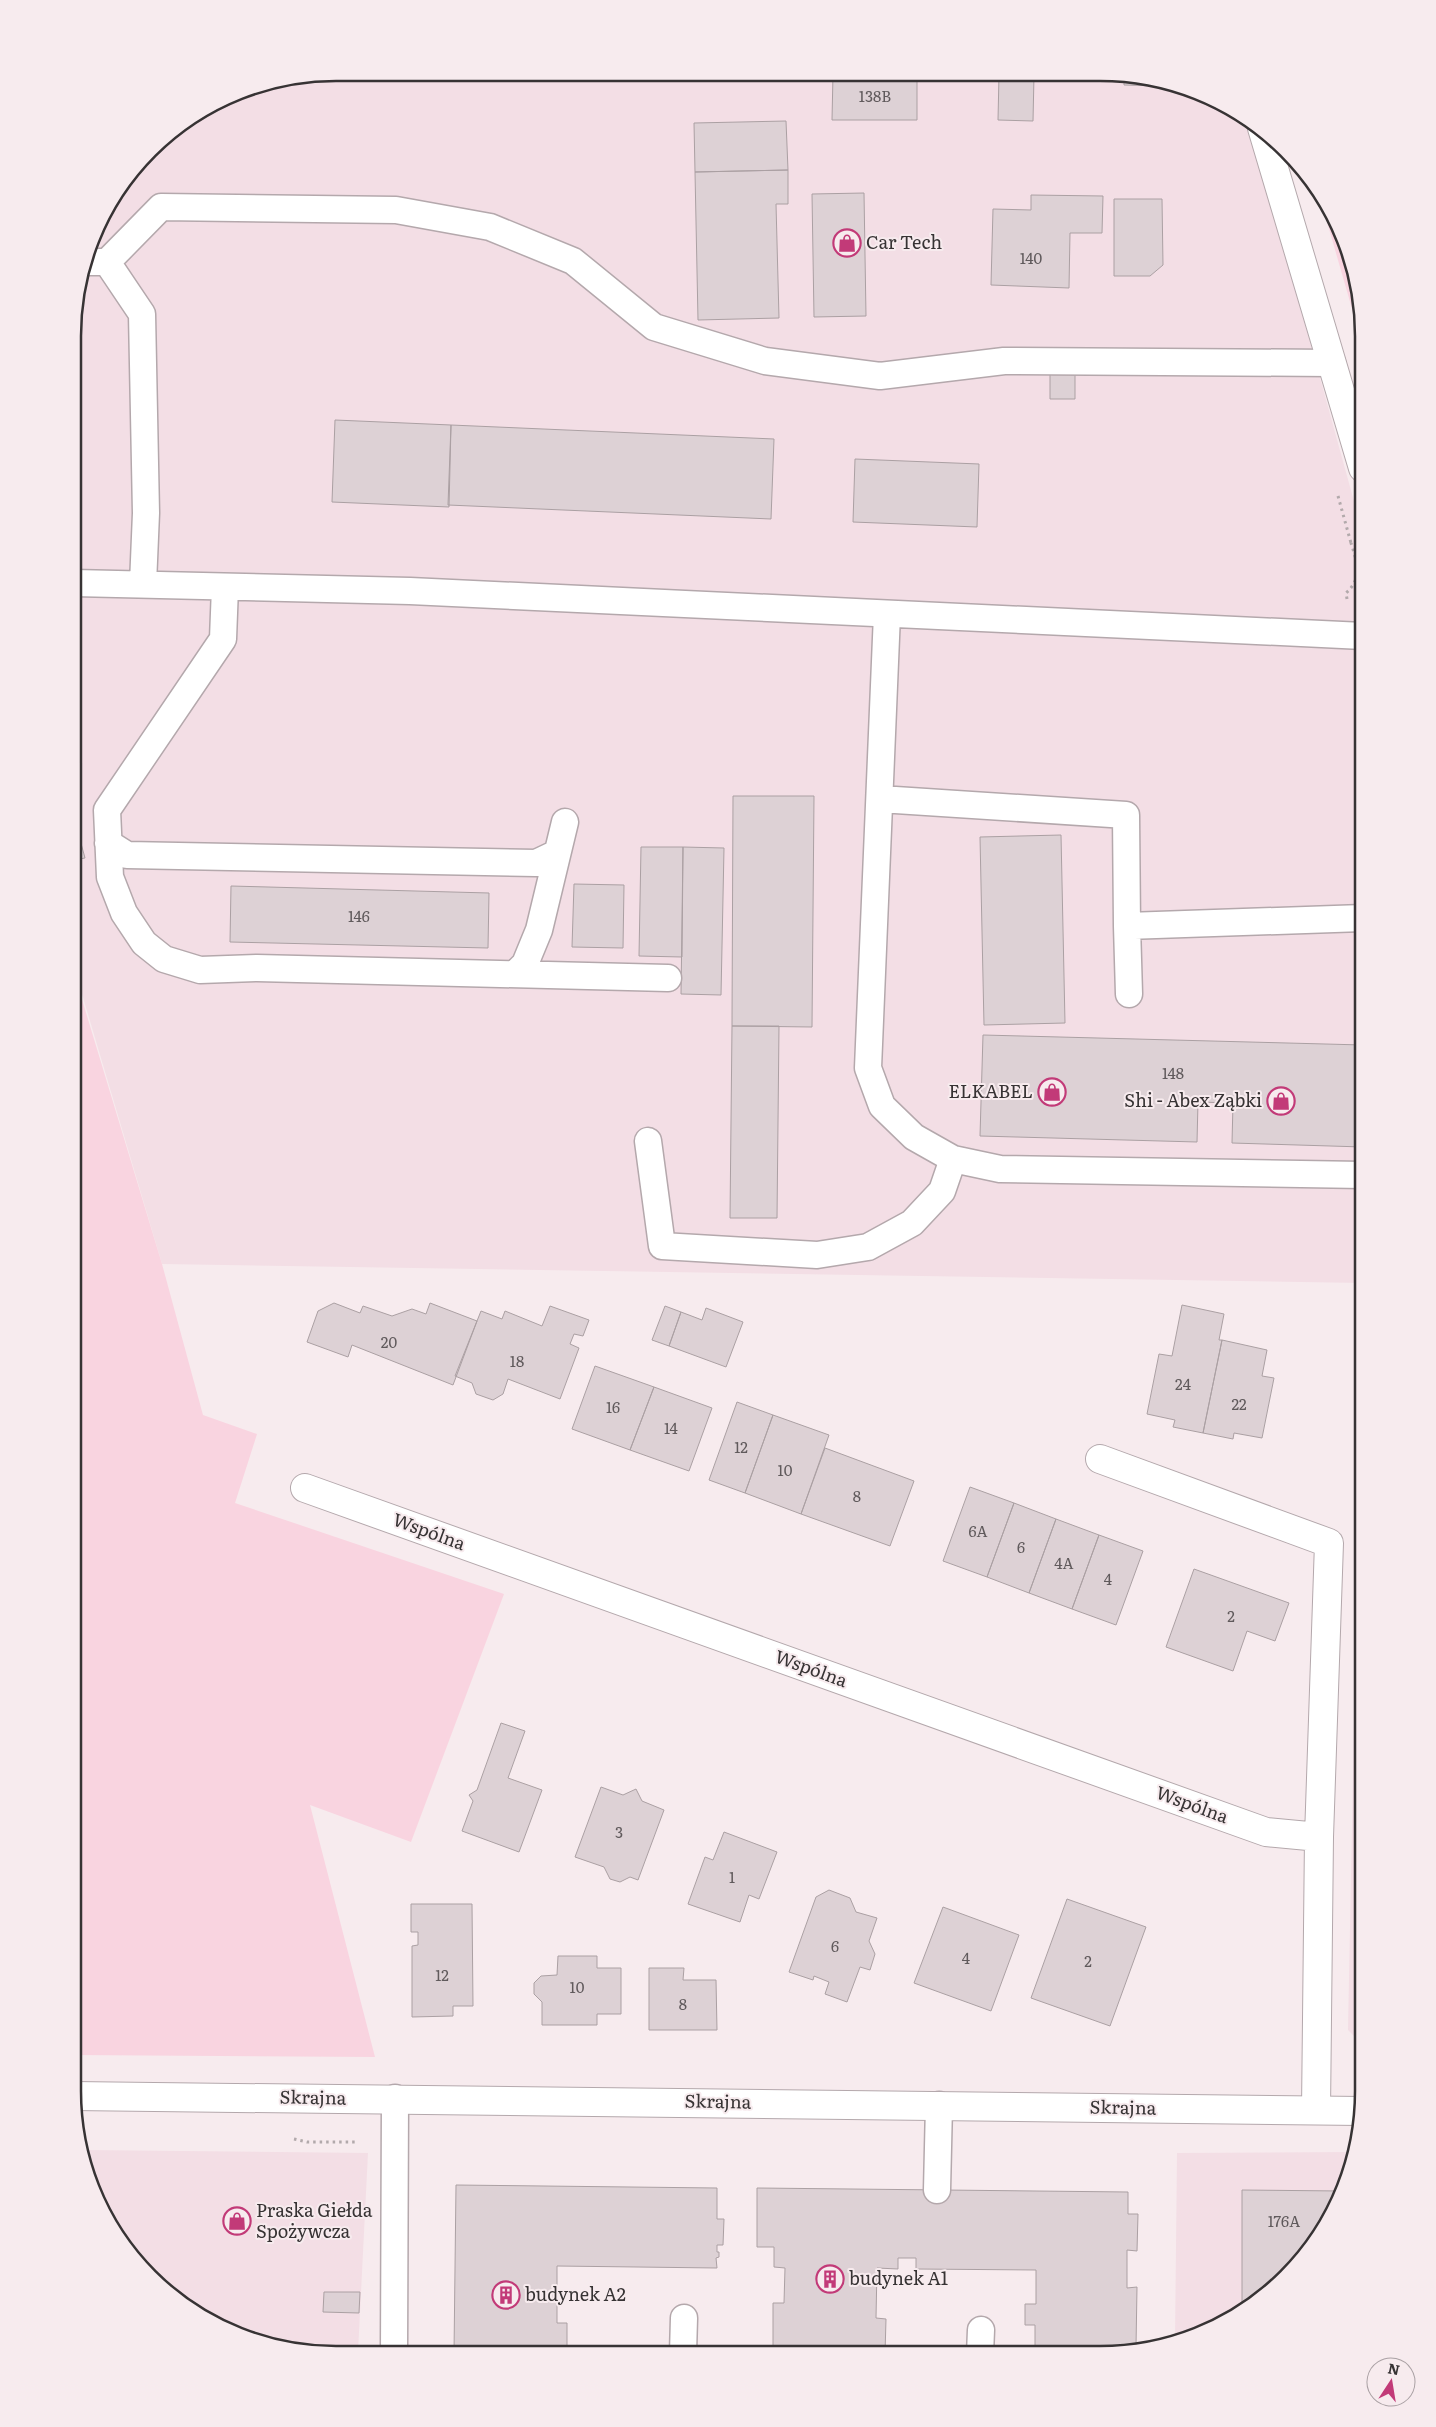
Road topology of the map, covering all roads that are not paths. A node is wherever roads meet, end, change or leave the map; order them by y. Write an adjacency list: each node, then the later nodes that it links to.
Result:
1 (1266, 143): 3 (street)
2 (97, 262): 3 (lane); 6 (lane)
3 (1332, 363): 4 (street)
4 (1355, 438)
5 (81, 583): 6 (lane)
6 (144, 584): 7 (lane)
7 (225, 587): 8 (lane); 12 (lane)
8 (887, 614): 9 (lane); 10 (lane)
9 (1355, 636)
10 (880, 799): 15 (lane); 20 (lane)
11 (565, 822): 13 (lane)
12 (108, 842): 13 (lane); 16 (lane)
13 (557, 852): 16 (lane)
14 (1355, 918): 15 (lane)
15 (1127, 926): 18 (lane)
16 (515, 974): 17 (lane)
17 (668, 978)
18 (1129, 994)
19 (648, 1141): 20 (lane)
20 (953, 1159): 21 (lane)
21 (1355, 1175)
22 (1100, 1459): 24 (street)
23 (305, 1488): 24 (street, Wspólna)
24 (1319, 1837): 28 (street)
25 (81, 2096): 26 (street, Skrajna)
26 (395, 2098): 27 (street, Skrajna); 32 (lane)
27 (939, 2105): 28 (street, Skrajna); 30 (lane)
28 (1316, 2110): 29 (street, Skrajna)
29 (1354, 2111)
30 (937, 2190)
31 (684, 2318): 33 (lane)
32 (394, 2346)
33 (683, 2346)

